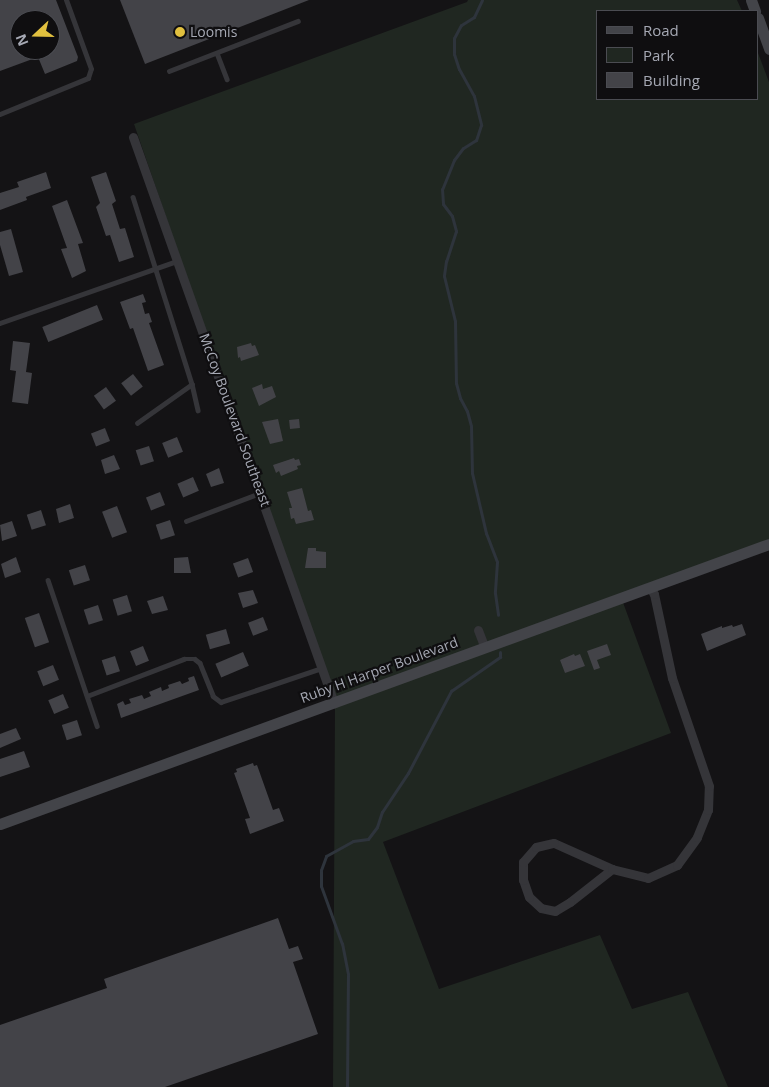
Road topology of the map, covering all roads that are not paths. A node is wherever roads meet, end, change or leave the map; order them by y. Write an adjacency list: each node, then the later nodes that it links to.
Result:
1 (66, 0): 8 (lane)
2 (298, 21): 5 (lane)
3 (759, 21): 4 (street)
4 (769, 50)
5 (217, 53): 6 (lane); 7 (lane)
6 (169, 71)
7 (227, 79)
8 (0, 114)
9 (133, 137): 11 (street, McCoy Boulevard Southeast)
10 (132, 197): 12 (lane)
11 (177, 261): 12 (lane); 17 (street, McCoy Boulevard Southeast)
12 (156, 268): 13 (lane); 14 (lane)
13 (0, 323)
14 (192, 384): 15 (lane); 16 (lane)
15 (198, 410)
16 (137, 423)
17 (261, 492): 18 (lane); 24 (street, McCoy Boulevard Southeast)
18 (186, 522)
19 (769, 544): 21 (street, Ruby H Harper Boulevard)
20 (48, 580): 25 (lane)
21 (650, 588): 23 (street, Ruby H Harper Boulevard); 29 (street)
22 (478, 630): 23 (street)
23 (485, 648): 26 (street, Ruby H Harper Boulevard)
24 (322, 668): 25 (lane); 26 (street, McCoy Boulevard Southeast)
25 (87, 696): 27 (lane)
26 (334, 703): 28 (street, Ruby H Harper Boulevard)
27 (97, 726)
28 (0, 824)
29 (612, 869): 29 (street)

